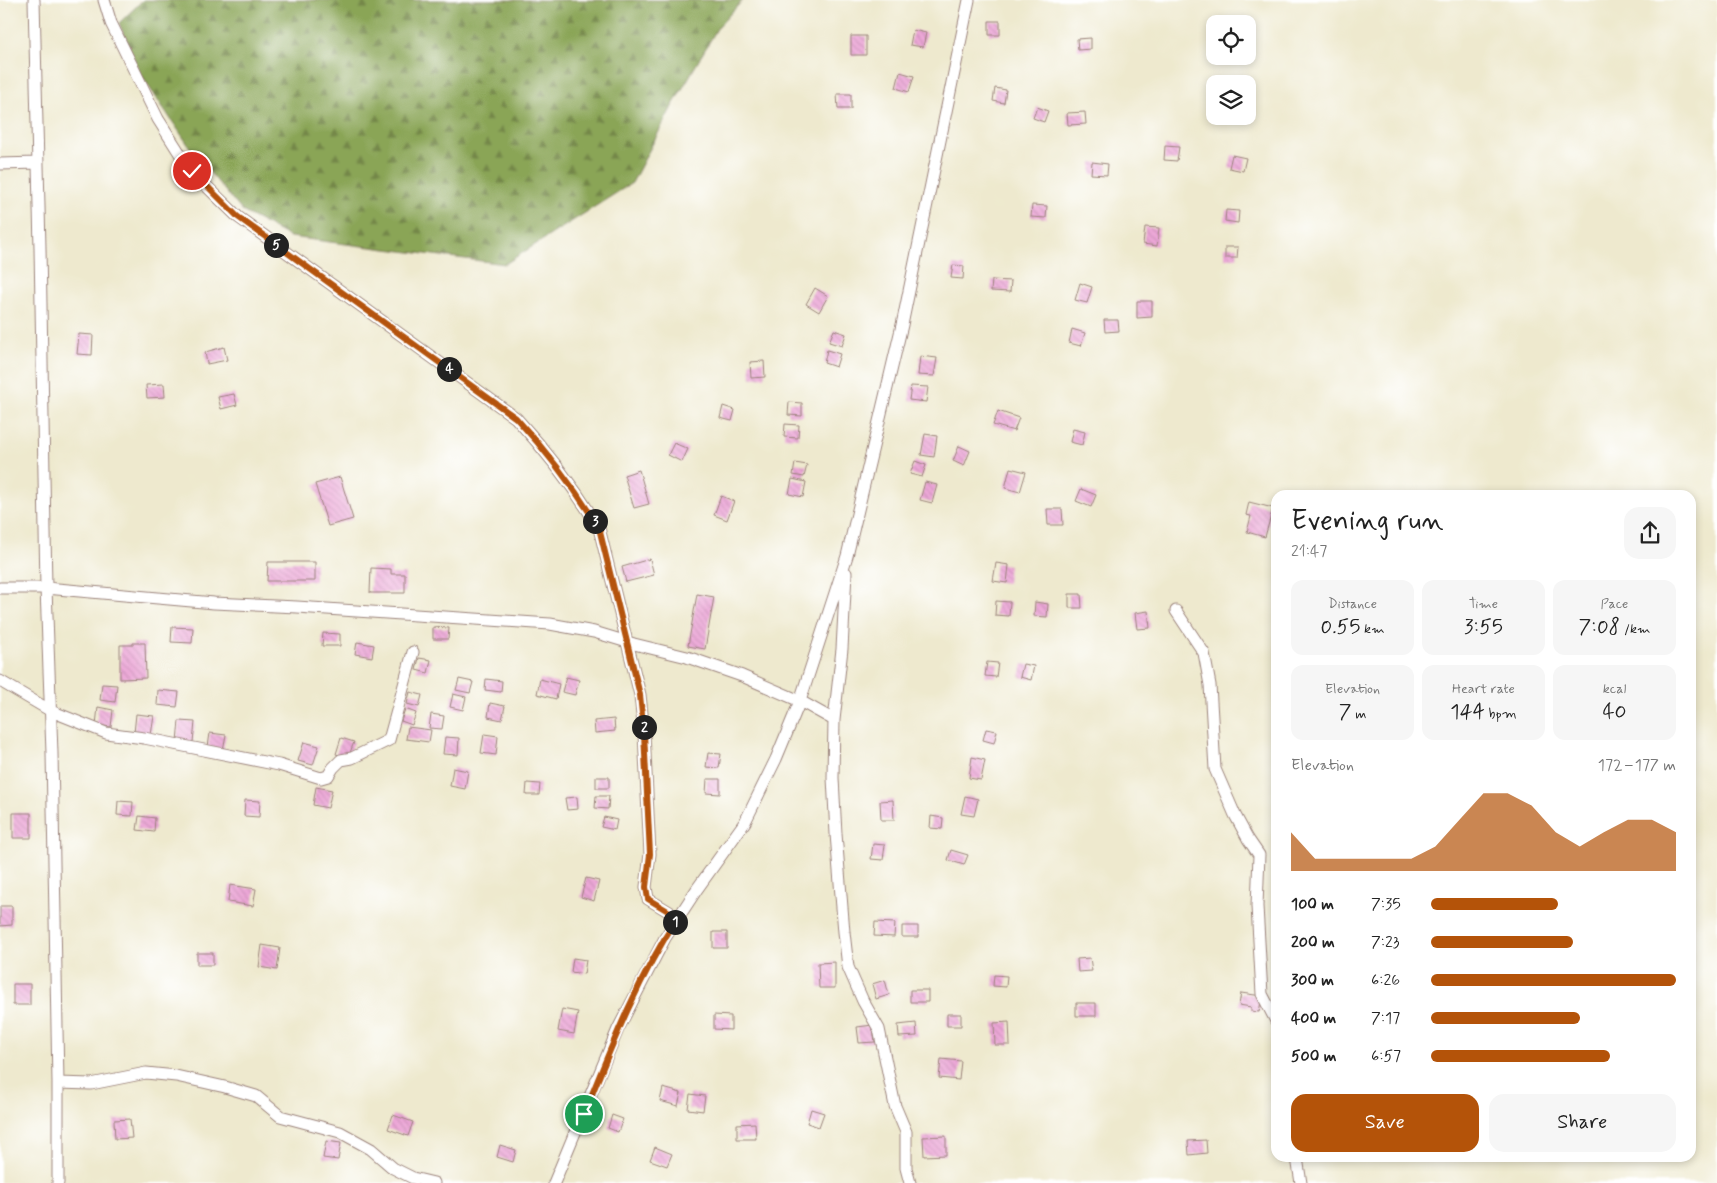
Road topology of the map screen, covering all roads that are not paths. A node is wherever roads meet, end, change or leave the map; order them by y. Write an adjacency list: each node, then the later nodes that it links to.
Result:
1 (34, 0): 4 (street)
2 (104, 0): 10 (street)
3 (969, 0): 6 (street)
4 (38, 163): 5 (street); 8 (street)
5 (0, 164)
6 (847, 556): 13 (street); 15 (street)
7 (0, 588): 8 (street)
8 (46, 588): 10 (street); 14 (street)
9 (1176, 611): 17 (street)
10 (626, 642): 13 (street); 16 (street)
11 (413, 652): 14 (street)
12 (1, 683): 14 (street)
13 (800, 701): 15 (street); 16 (street)
14 (51, 711): 18 (street)
15 (834, 720): 23 (street)
16 (678, 917): 22 (street)
17 (1271, 1011)
18 (58, 1083): 20 (street); 21 (street)
19 (1298, 1162): 24 (street)
20 (58, 1183)
21 (434, 1183)
22 (554, 1183)
23 (910, 1183)
24 (1301, 1183)

